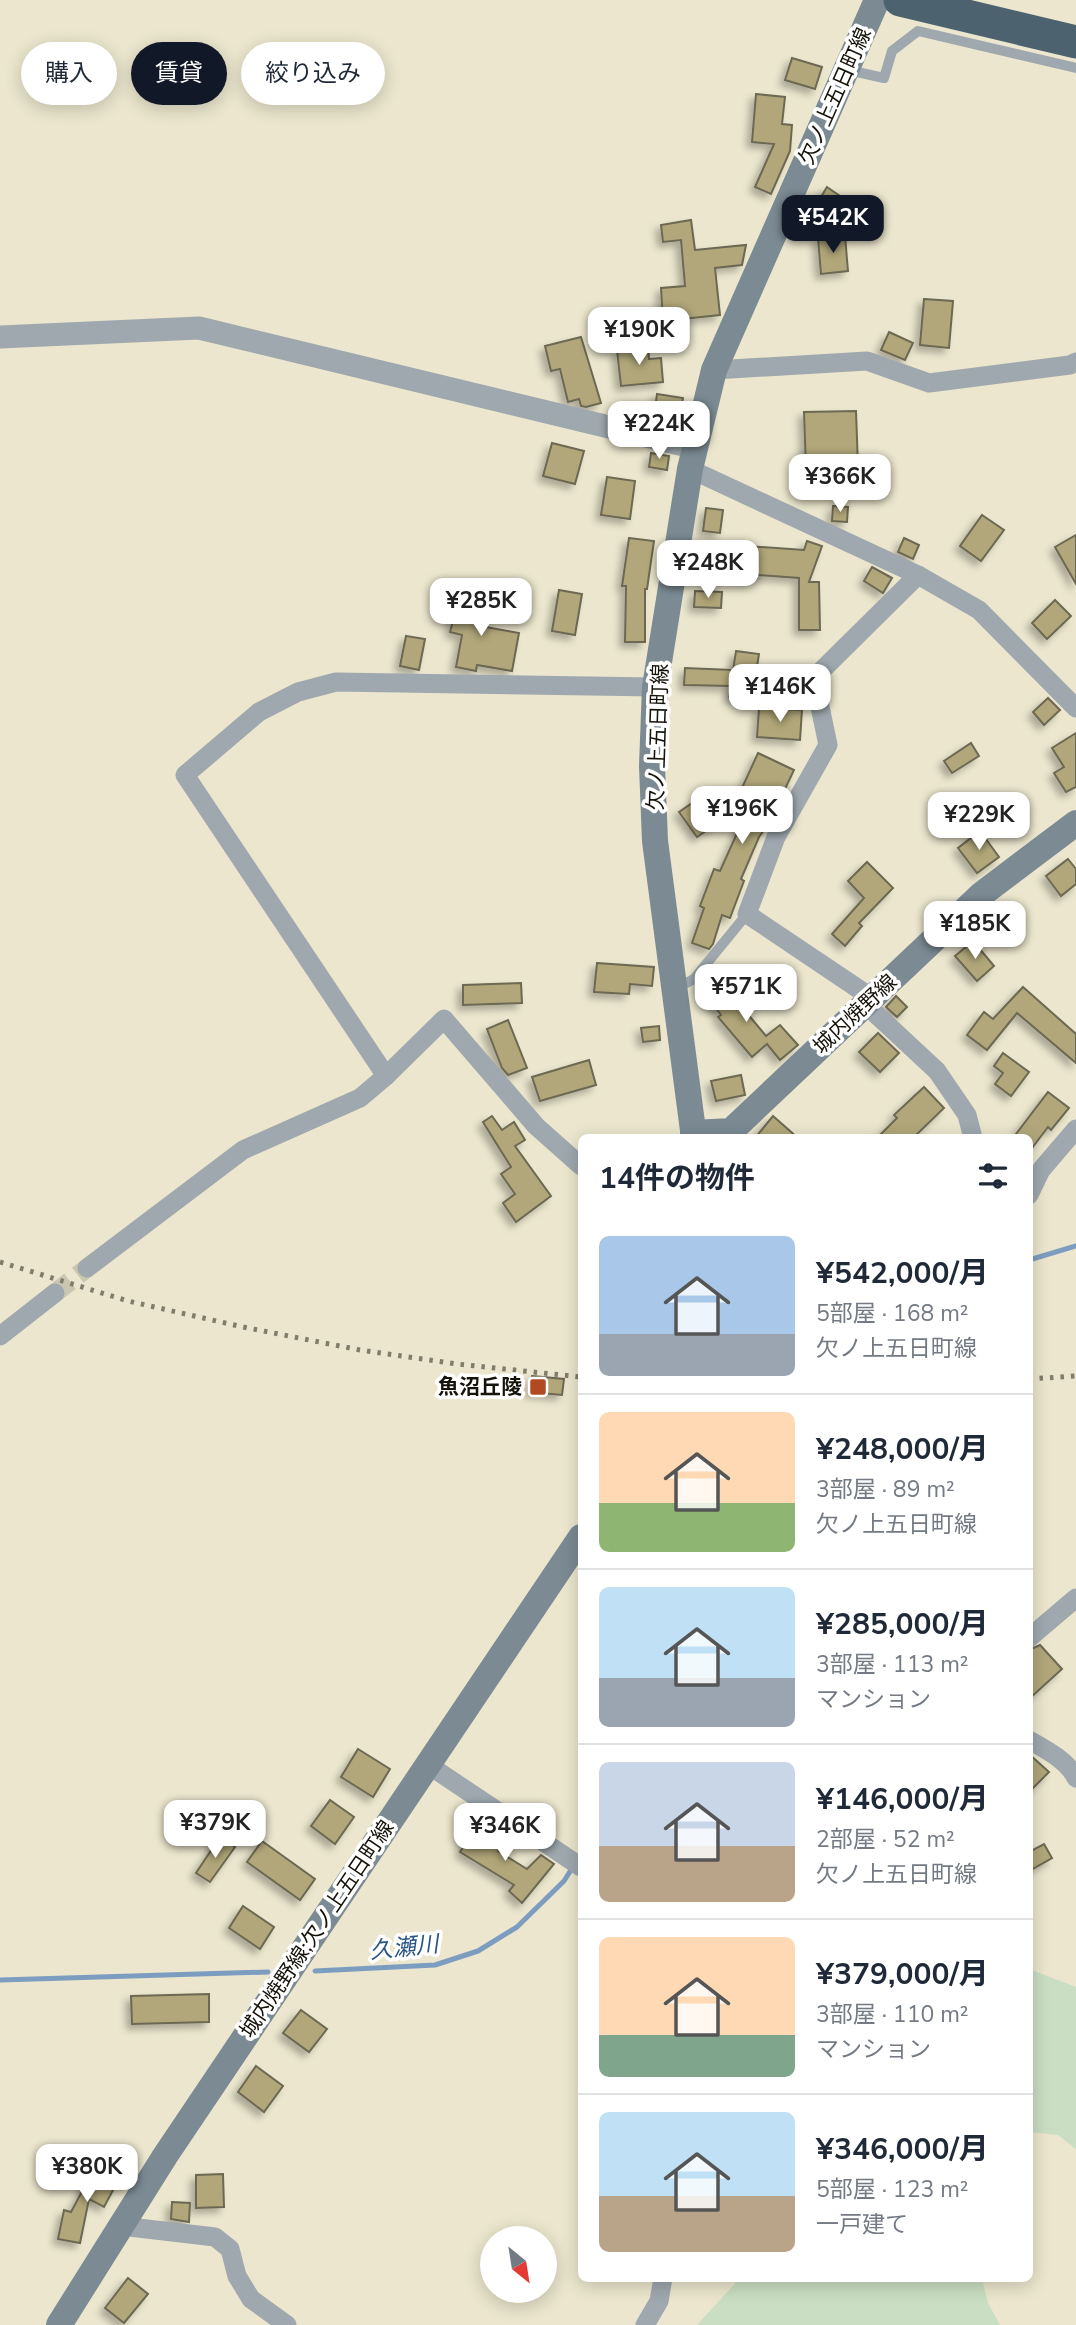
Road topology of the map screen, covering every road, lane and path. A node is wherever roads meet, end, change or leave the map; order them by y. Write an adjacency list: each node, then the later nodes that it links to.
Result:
1 (877, 0): 5 (main road, 欠ノ上五日町線)
2 (900, 0): 3 (highway)
3 (1076, 42)
4 (1076, 68): 5 (lane)
5 (847, 69): 8 (main road, 欠ノ上五日町線)
6 (0, 337): 9 (street)
7 (1076, 362): 8 (street)
8 (714, 370): 9 (main road, 欠ノ上五日町線)
9 (693, 459): 10 (street); 11 (main road, 欠ノ上五日町線)
10 (918, 575): 12 (street); 14 (street)
11 (655, 687): 15 (main road, 欠ノ上五日町線); 17 (street)
12 (1076, 708)
13 (1076, 823): 16 (main road, 城内焼野線)
14 (747, 914): 15 (lane); 16 (street)
15 (675, 989): 19 (main road, 欠ノ上五日町線)
16 (869, 1001): 20 (main road, 城内焼野線); 21 (street)
17 (386, 1076): 22 (street); 24 (street)
18 (1076, 1129): 23 (street)
19 (693, 1134)
20 (702, 1134)
21 (972, 1134)
22 (578, 1163)
23 (1033, 1187)
24 (87, 1268)
25 (55, 1293): 26 (street)
26 (0, 1336)
27 (578, 1541): 31 (main road, 城内焼野線;欠ノ上五日町線)
28 (1076, 1598): 29 (street)
29 (1033, 1635)
30 (1033, 1742): 32 (street)
31 (427, 1765): 33 (street); 34 (main road, 城内焼野線;欠ノ上五日町線)
32 (1076, 1778)
33 (578, 1865)
34 (121, 2226): 36 (main road, 城内焼野線;欠ノ上五日町線); 37 (street)
35 (662, 2282): 38 (street)
36 (59, 2325)
37 (287, 2325)
38 (645, 2325)

